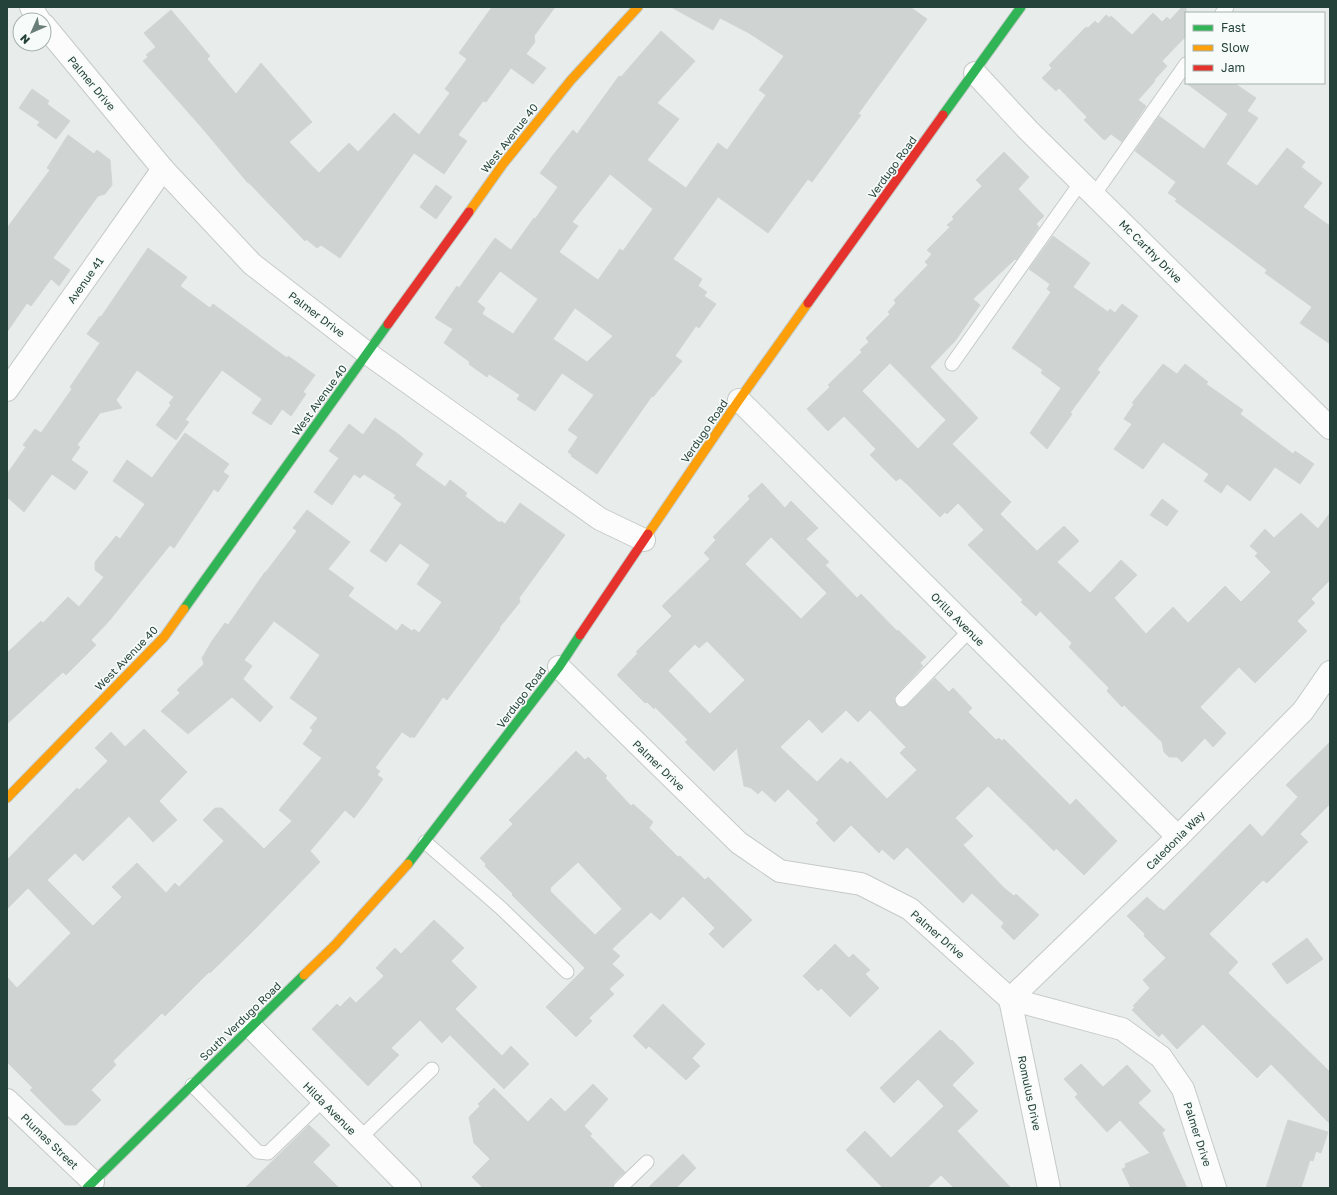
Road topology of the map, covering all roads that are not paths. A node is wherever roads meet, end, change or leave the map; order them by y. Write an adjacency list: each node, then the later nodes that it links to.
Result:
1 (638, 7): 8 (main road, West Avenue 40)
2 (1021, 7): 5 (main road, Verdugo Road)
3 (52, 36): 6 (street, Palmer Drive)
4 (1185, 65): 7 (lane)
5 (975, 72): 7 (street, Mc Carthy Drive); 11 (main road, Verdugo Road)
6 (163, 169): 8 (street, Palmer Drive); 10 (street, Avenue 41)
7 (1088, 188): 9 (lane); 12 (street, Mc Carthy Drive)
8 (368, 353): 13 (street, Palmer Drive); 18 (main road, West Avenue 40)
9 (952, 364)
10 (7, 390)
11 (739, 400): 13 (main road, Verdugo Road); 14 (street, Orilla Avenue)
12 (1330, 428)
13 (644, 540): 15 (main road, Verdugo Road)
14 (970, 630): 17 (lane); 19 (street, Orilla Avenue)
15 (558, 667): 20 (main road, Verdugo Road); 23 (street, Palmer Drive)
16 (1330, 672): 19 (street, Caledonia Way)
17 (902, 700)
18 (7, 798)
19 (1178, 837): 23 (street, Caledonia Way)
20 (425, 842): 21 (main road, Verdugo Road); 22 (lane)
21 (406, 867): 24 (main road, South Verdugo Road)
22 (567, 972)
23 (1010, 999): 34 (street, Romulus Drive); 35 (street, Palmer Drive)
24 (251, 1027): 26 (main road, South Verdugo Road); 28 (street, Hilda Avenue)
25 (432, 1069): 29 (lane)
26 (192, 1085): 28 (lane); 31 (main road, South Verdugo Road)
27 (7, 1100): 31 (street, Plumas Street)
28 (323, 1100): 29 (street, Hilda Avenue)
29 (360, 1138): 32 (street, Hilda Avenue)
30 (647, 1162): 33 (lane)
31 (90, 1185)
32 (410, 1188)
33 (620, 1188)
34 (1049, 1188)
35 (1216, 1188)

